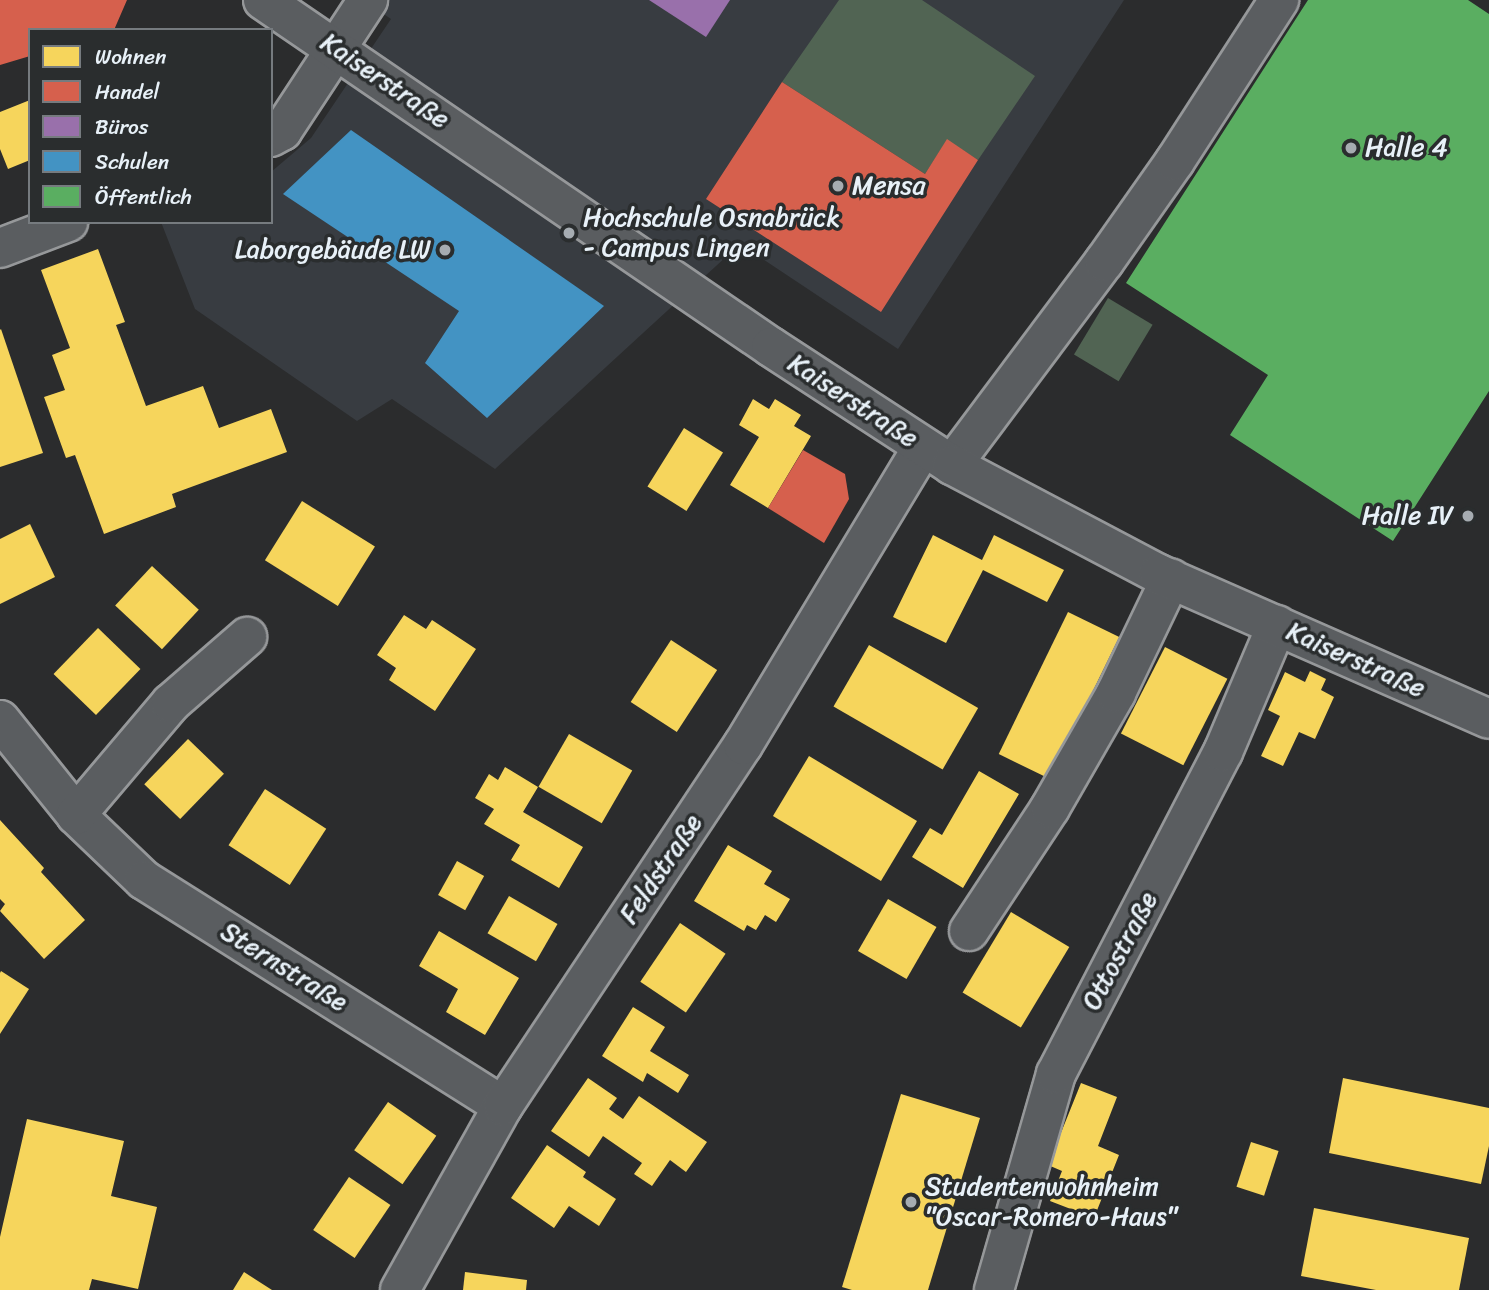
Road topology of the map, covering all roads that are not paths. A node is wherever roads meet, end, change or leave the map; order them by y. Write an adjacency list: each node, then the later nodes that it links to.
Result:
1 (264, 0): 4 (street, Kaiserstraße)
2 (368, 0): 4 (street)
3 (1279, 0): 8 (street, Feldstraße)
4 (337, 48): 5 (street); 8 (street, Kaiserstraße)
5 (273, 136)
6 (63, 224): 7 (street)
7 (0, 248)
8 (937, 456): 9 (street, Kaiserstraße); 16 (street, Feldstraße)
9 (1171, 578): 10 (street, Kaiserstraße); 15 (street)
10 (1277, 625): 12 (street, Kaiserstraße); 18 (street, Ottostraße)
11 (247, 637): 14 (street)
12 (1489, 719)
13 (0, 720): 14 (street, Sternstraße)
14 (76, 814): 16 (street, Sternstraße)
15 (969, 931)
16 (503, 1106): 17 (street, Feldstraße)
17 (400, 1290)
18 (994, 1290)

